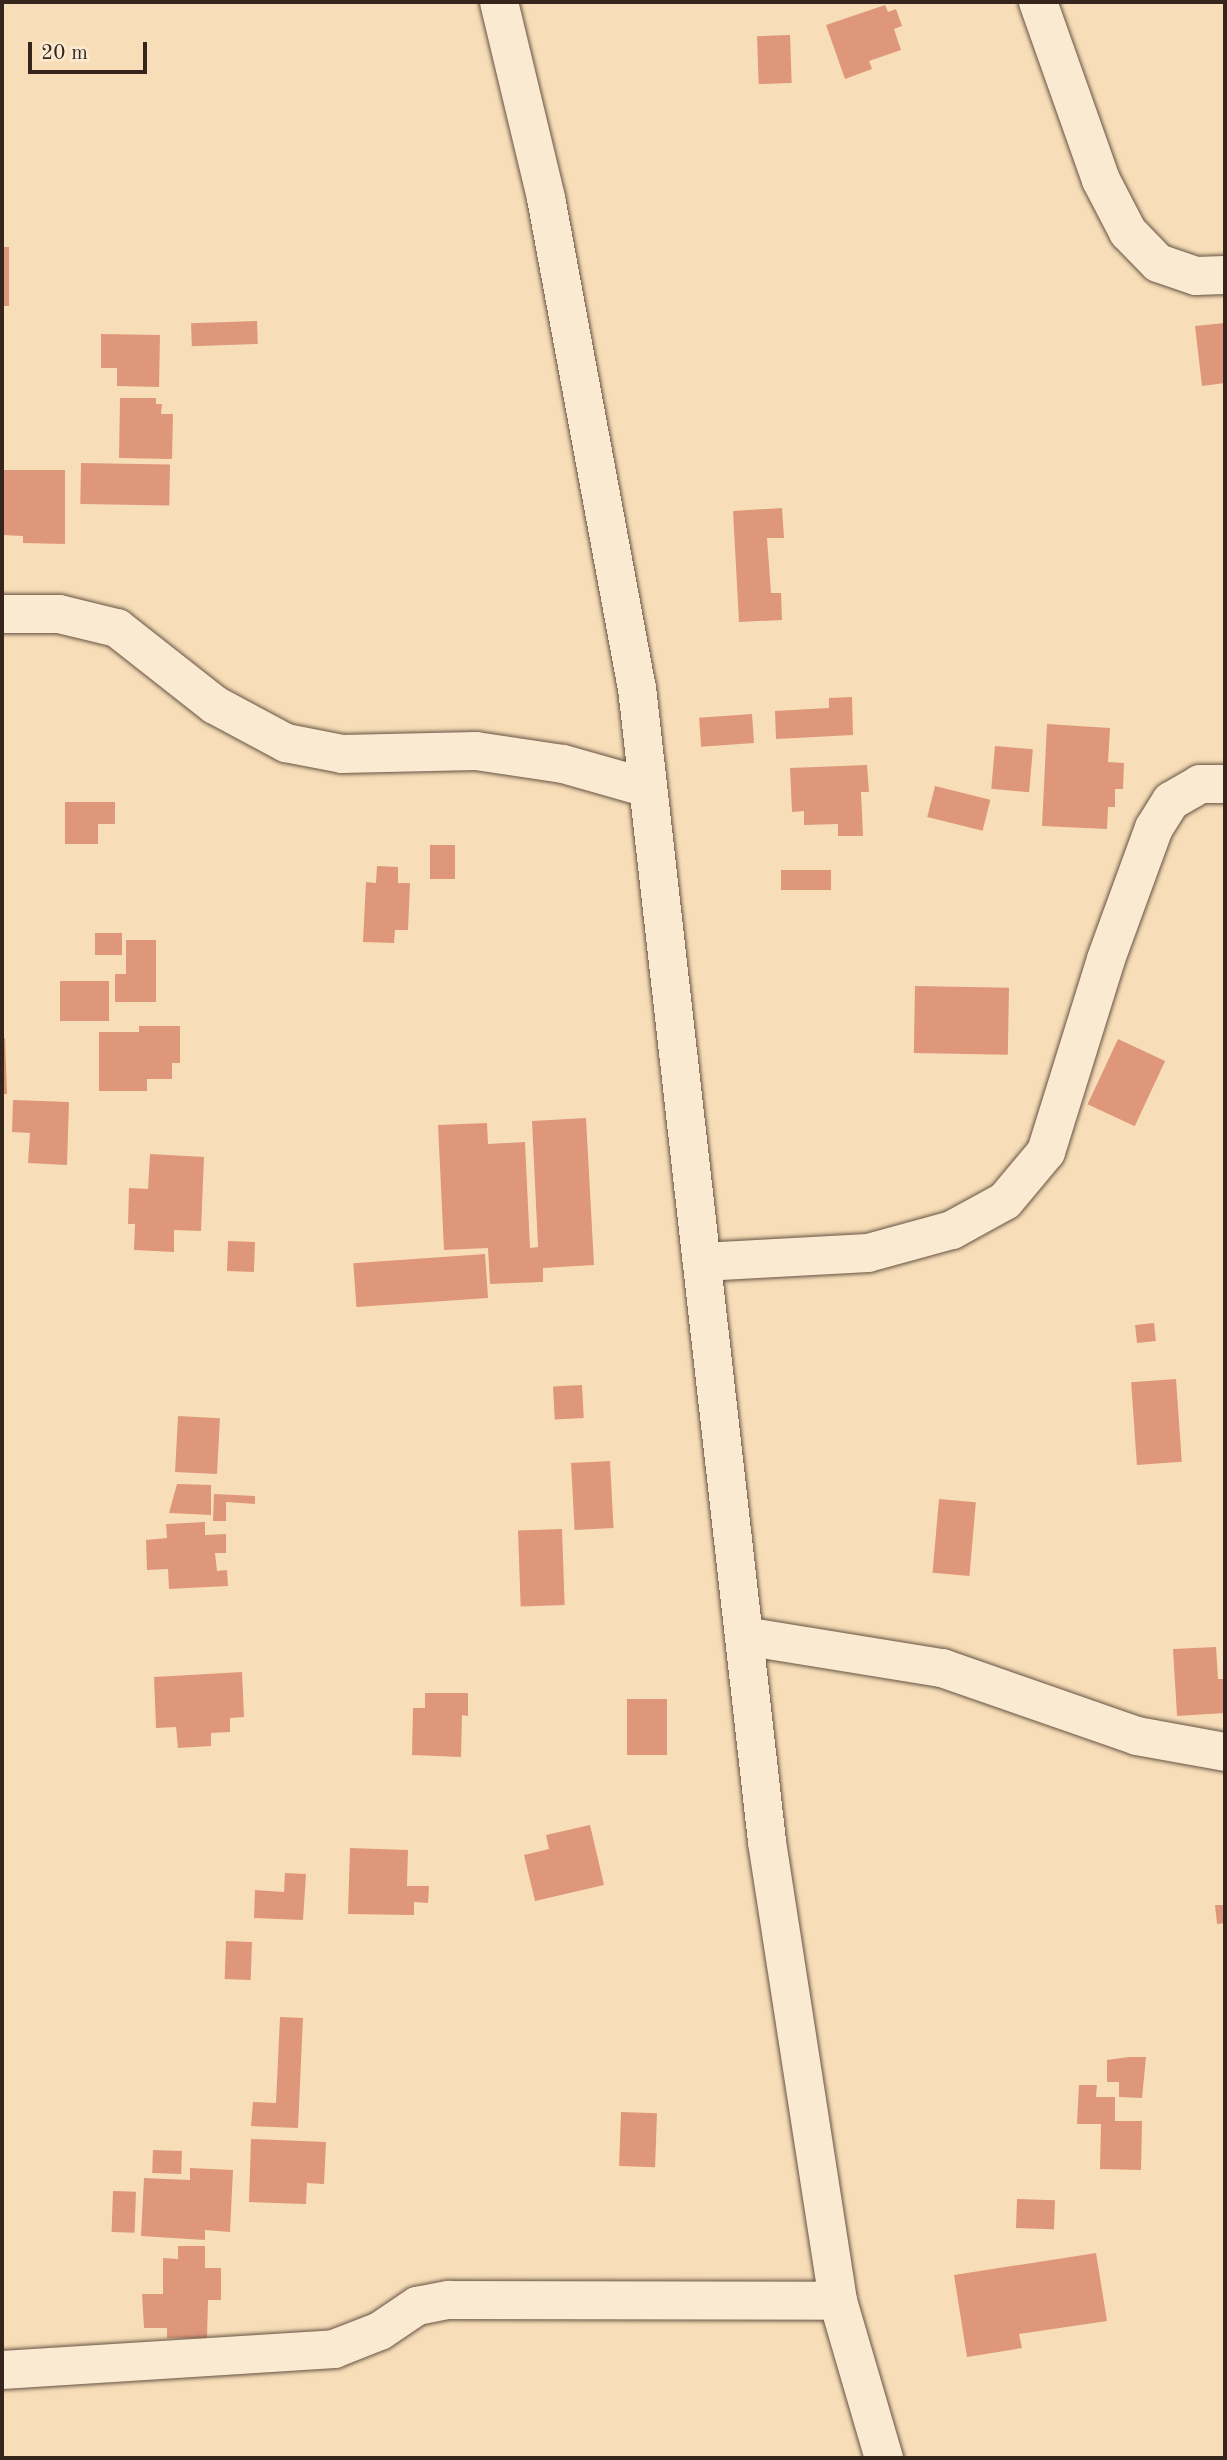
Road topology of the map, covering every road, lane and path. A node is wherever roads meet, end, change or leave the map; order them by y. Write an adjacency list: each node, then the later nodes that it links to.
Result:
1 (499, 2): 6 (street)
2 (1038, 2): 3 (street)
3 (1225, 275)
4 (2, 614): 6 (street)
5 (1225, 784): 7 (street)
6 (648, 788): 7 (street)
7 (702, 1262): 8 (street)
8 (744, 1636): 9 (street); 10 (street)
9 (1225, 1752)
10 (838, 2301): 11 (street); 12 (street)
11 (2, 2370)
12 (884, 2458)

